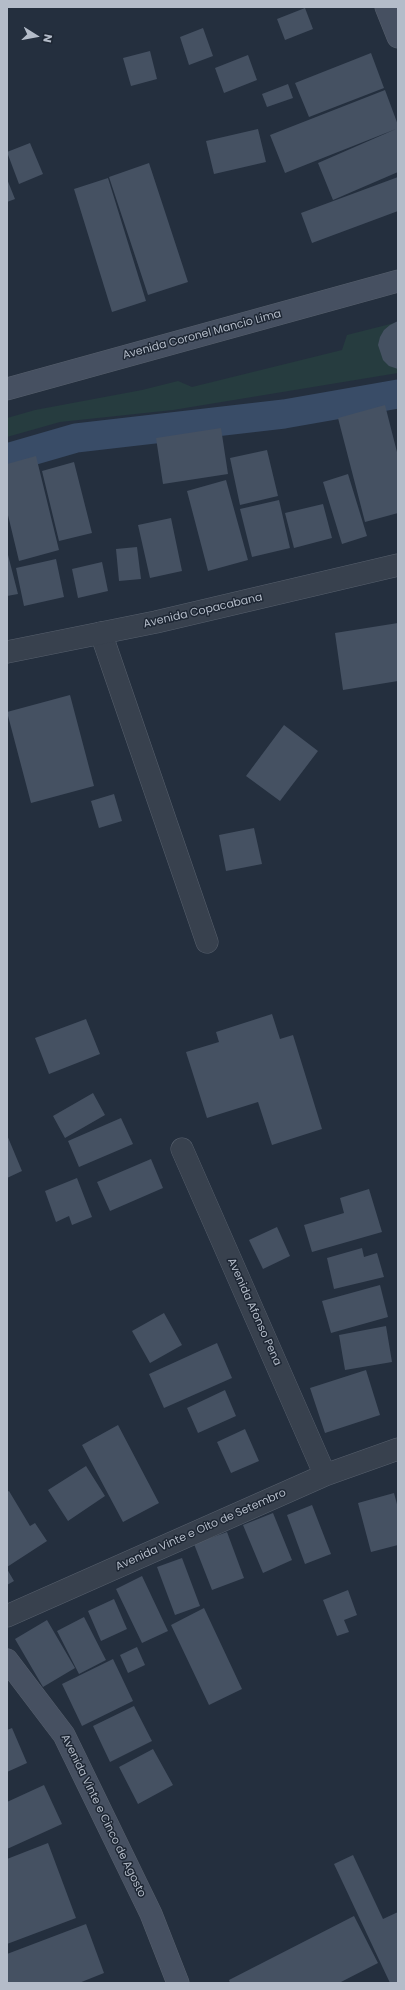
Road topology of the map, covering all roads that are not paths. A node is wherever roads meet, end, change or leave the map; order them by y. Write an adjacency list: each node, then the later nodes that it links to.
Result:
1 (386, 7): 2 (main road)
2 (398, 37)
3 (398, 281): 4 (main road, Avenida Coronel Mancio Lima)
4 (7, 389)
5 (398, 565): 6 (street, Avenida Copacabana)
6 (101, 633): 7 (street, Avenida Copacabana); 8 (street)
7 (7, 652)
8 (207, 942)
9 (182, 1149): 11 (street, Avenida Afonso Pena)
10 (398, 1449): 11 (street, Avenida Vinte e Oito de Setembro)
11 (325, 1475): 12 (street, Avenida Vinte e Oito de Setembro)
12 (7, 1616)
13 (7, 1660): 14 (main road, Avenida Vinte e Cinco de Agosto)
14 (178, 1983)

